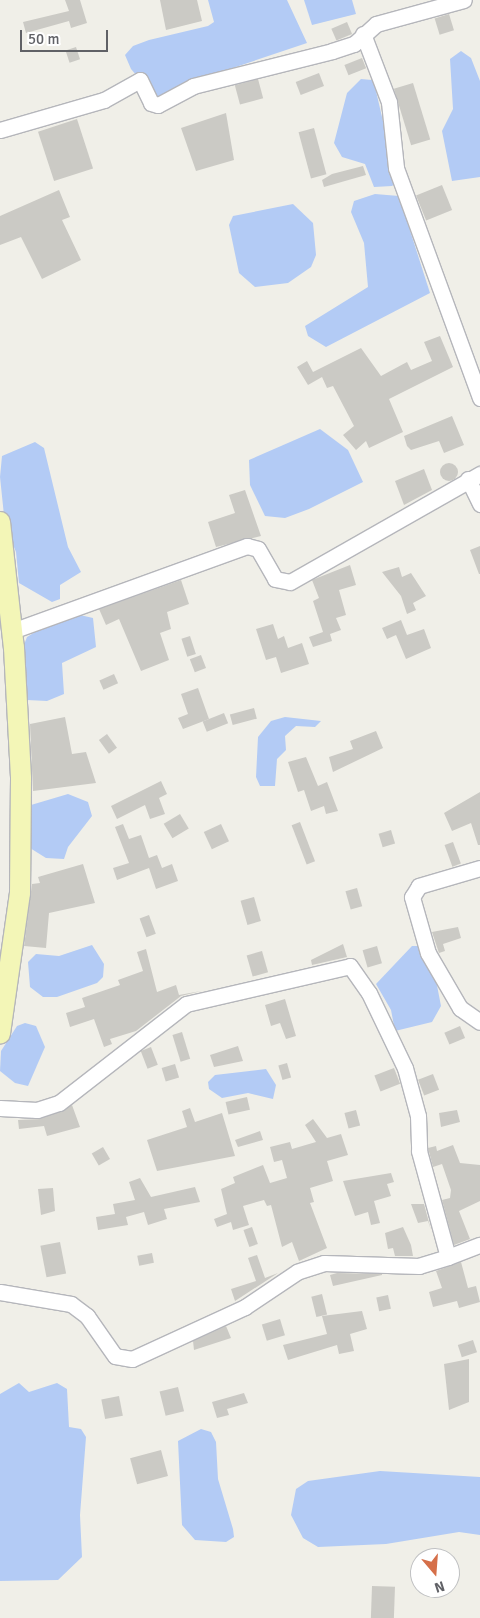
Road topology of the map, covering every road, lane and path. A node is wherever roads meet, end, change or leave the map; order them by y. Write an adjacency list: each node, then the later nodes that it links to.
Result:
1 (464, 0): 2 (street)
2 (363, 34): 3 (street); 4 (street)
3 (0, 130)
4 (480, 398)
5 (474, 476): 6 (street); 8 (street)
6 (480, 504)
7 (0, 522): 8 (main road)
8 (12, 631): 11 (main road)
9 (480, 868): 10 (street)
10 (480, 1022)
11 (0, 1034)
12 (0, 1108): 14 (street)
13 (480, 1245): 14 (street)
14 (448, 1257): 15 (street)
15 (0, 1292)

